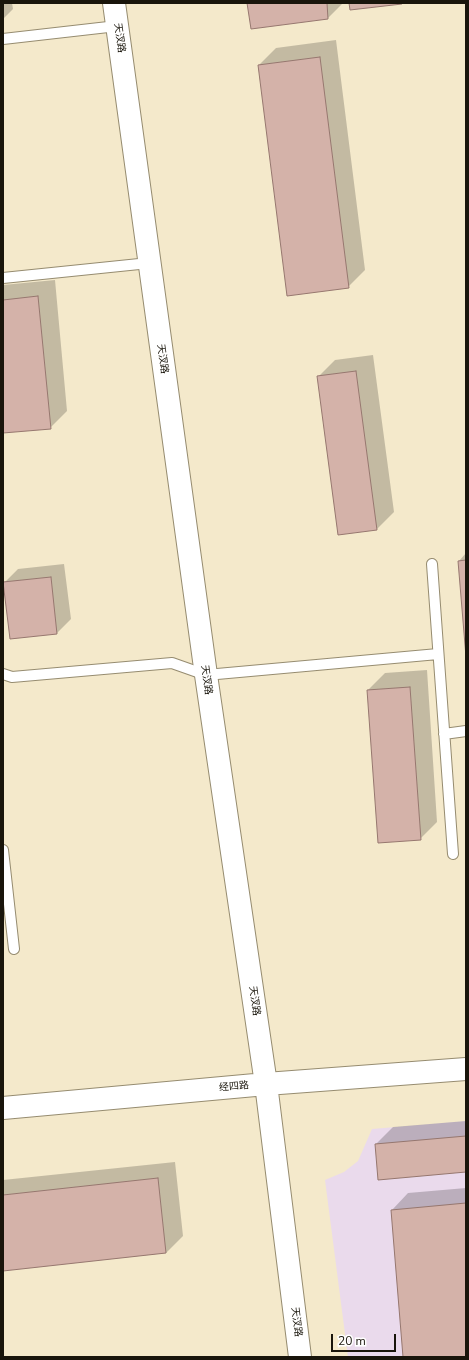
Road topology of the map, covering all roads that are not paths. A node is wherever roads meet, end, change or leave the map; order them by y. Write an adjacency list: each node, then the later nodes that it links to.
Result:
1 (114, 3): 2 (street, 天汊路)
2 (117, 26): 3 (lane); 4 (street, 天汊路)
3 (3, 39)
4 (149, 263): 5 (lane); 9 (street, 天汊路)
5 (3, 278)
6 (432, 564): 7 (lane)
7 (438, 654): 9 (lane); 11 (lane)
8 (3, 674): 9 (lane)
9 (206, 675): 16 (street, 天汊路)
10 (466, 731): 11 (lane)
11 (444, 734): 13 (lane)
12 (3, 850): 14 (lane)
13 (453, 854)
14 (14, 949)
15 (466, 1069): 16 (street, 经四路)
16 (266, 1084): 17 (street, 经四路); 18 (street, 天汊路)
17 (3, 1108)
18 (300, 1357)

